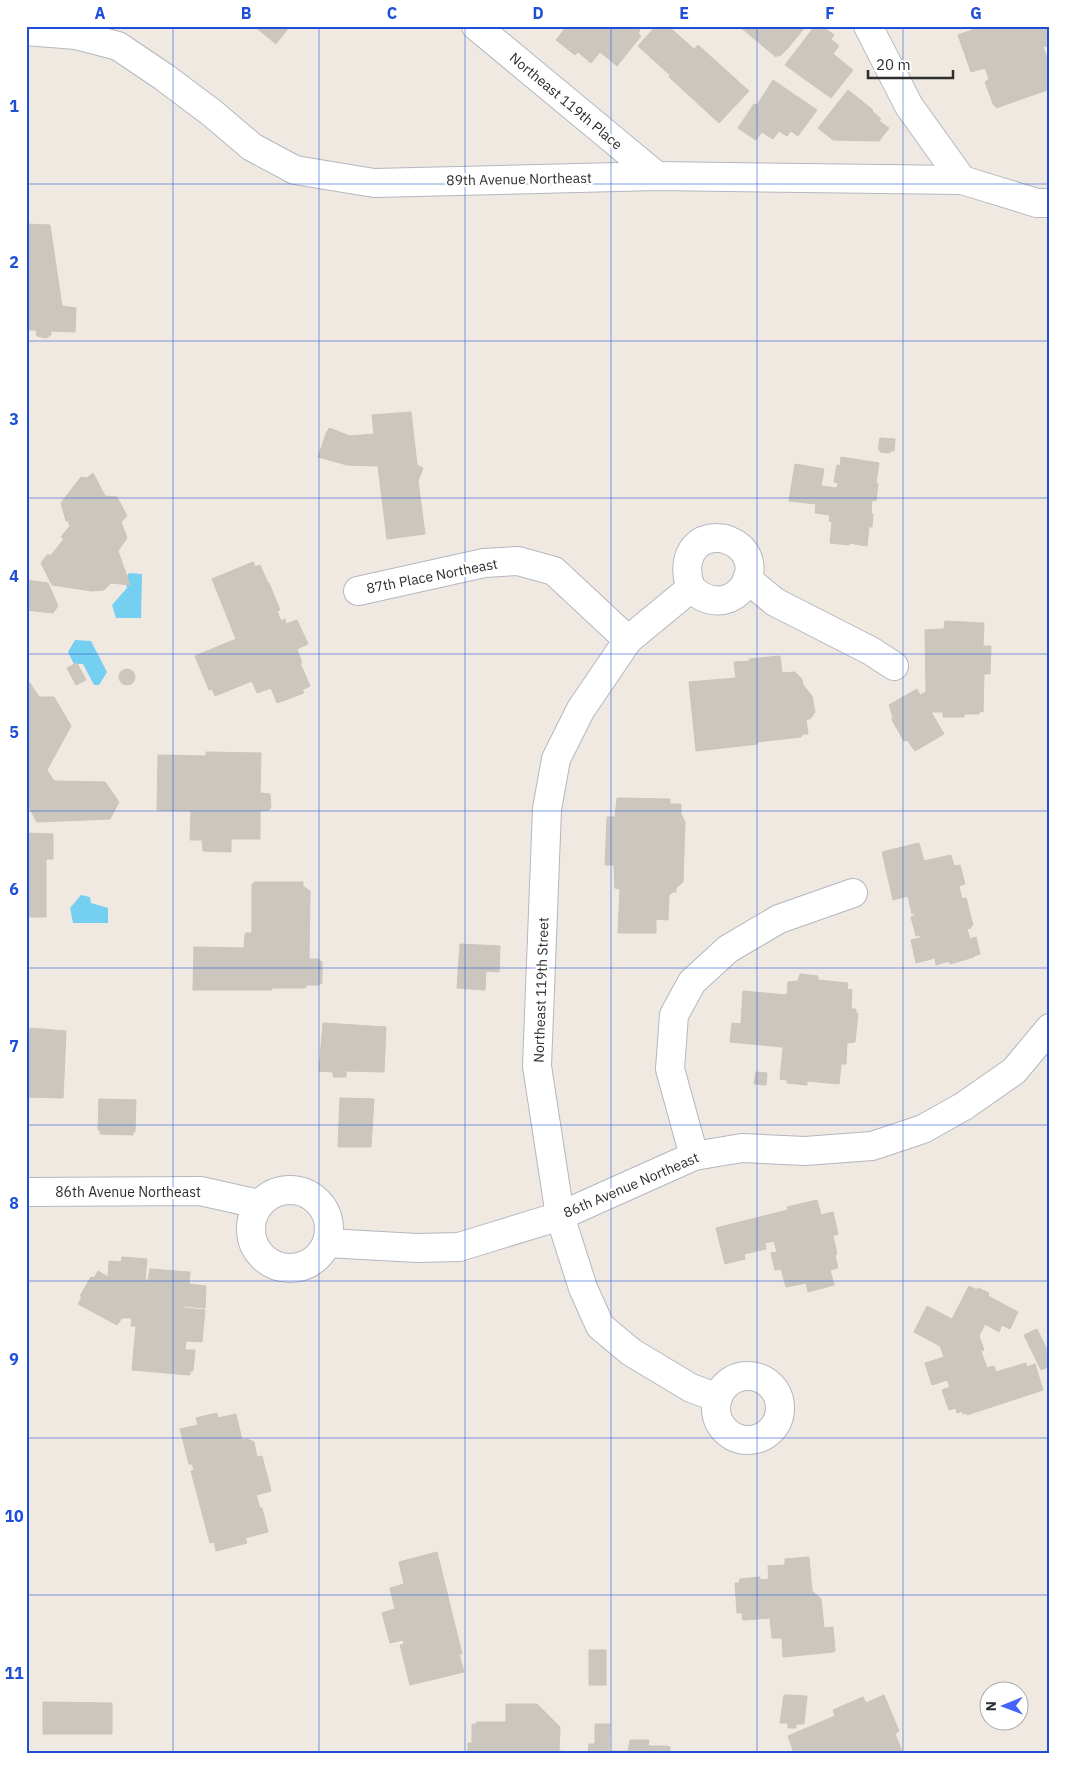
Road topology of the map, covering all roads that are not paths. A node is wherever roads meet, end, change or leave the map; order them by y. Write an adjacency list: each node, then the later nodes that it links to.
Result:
1 (476, 26): 4 (street, Northeast 119th Place)
2 (868, 26): 5 (street)
3 (26, 31): 4 (street, 89th Avenue Northeast)
4 (657, 176): 5 (street, 89th Avenue Northeast)
5 (962, 180): 6 (street, 89th Avenue Northeast)
6 (1050, 203)
7 (747, 579): 8 (street); 8 (street); 11 (street)
8 (691, 588): 10 (street, Northeast 119th Street)
9 (358, 591): 10 (street, 87th Place Northeast)
10 (628, 640): 17 (street, Northeast 119th Street)
11 (894, 666)
12 (853, 893): 14 (street)
13 (1050, 1028): 14 (street, 86th Avenue Northeast)
14 (694, 1156): 17 (street, 86th Avenue Northeast)
15 (26, 1192): 16 (street, 86th Avenue Northeast)
16 (259, 1204): 18 (street); 18 (street)
17 (560, 1216): 18 (street, 86th Avenue Northeast); 19 (street, Northeast 119th Street)
18 (327, 1243)
19 (718, 1398)

